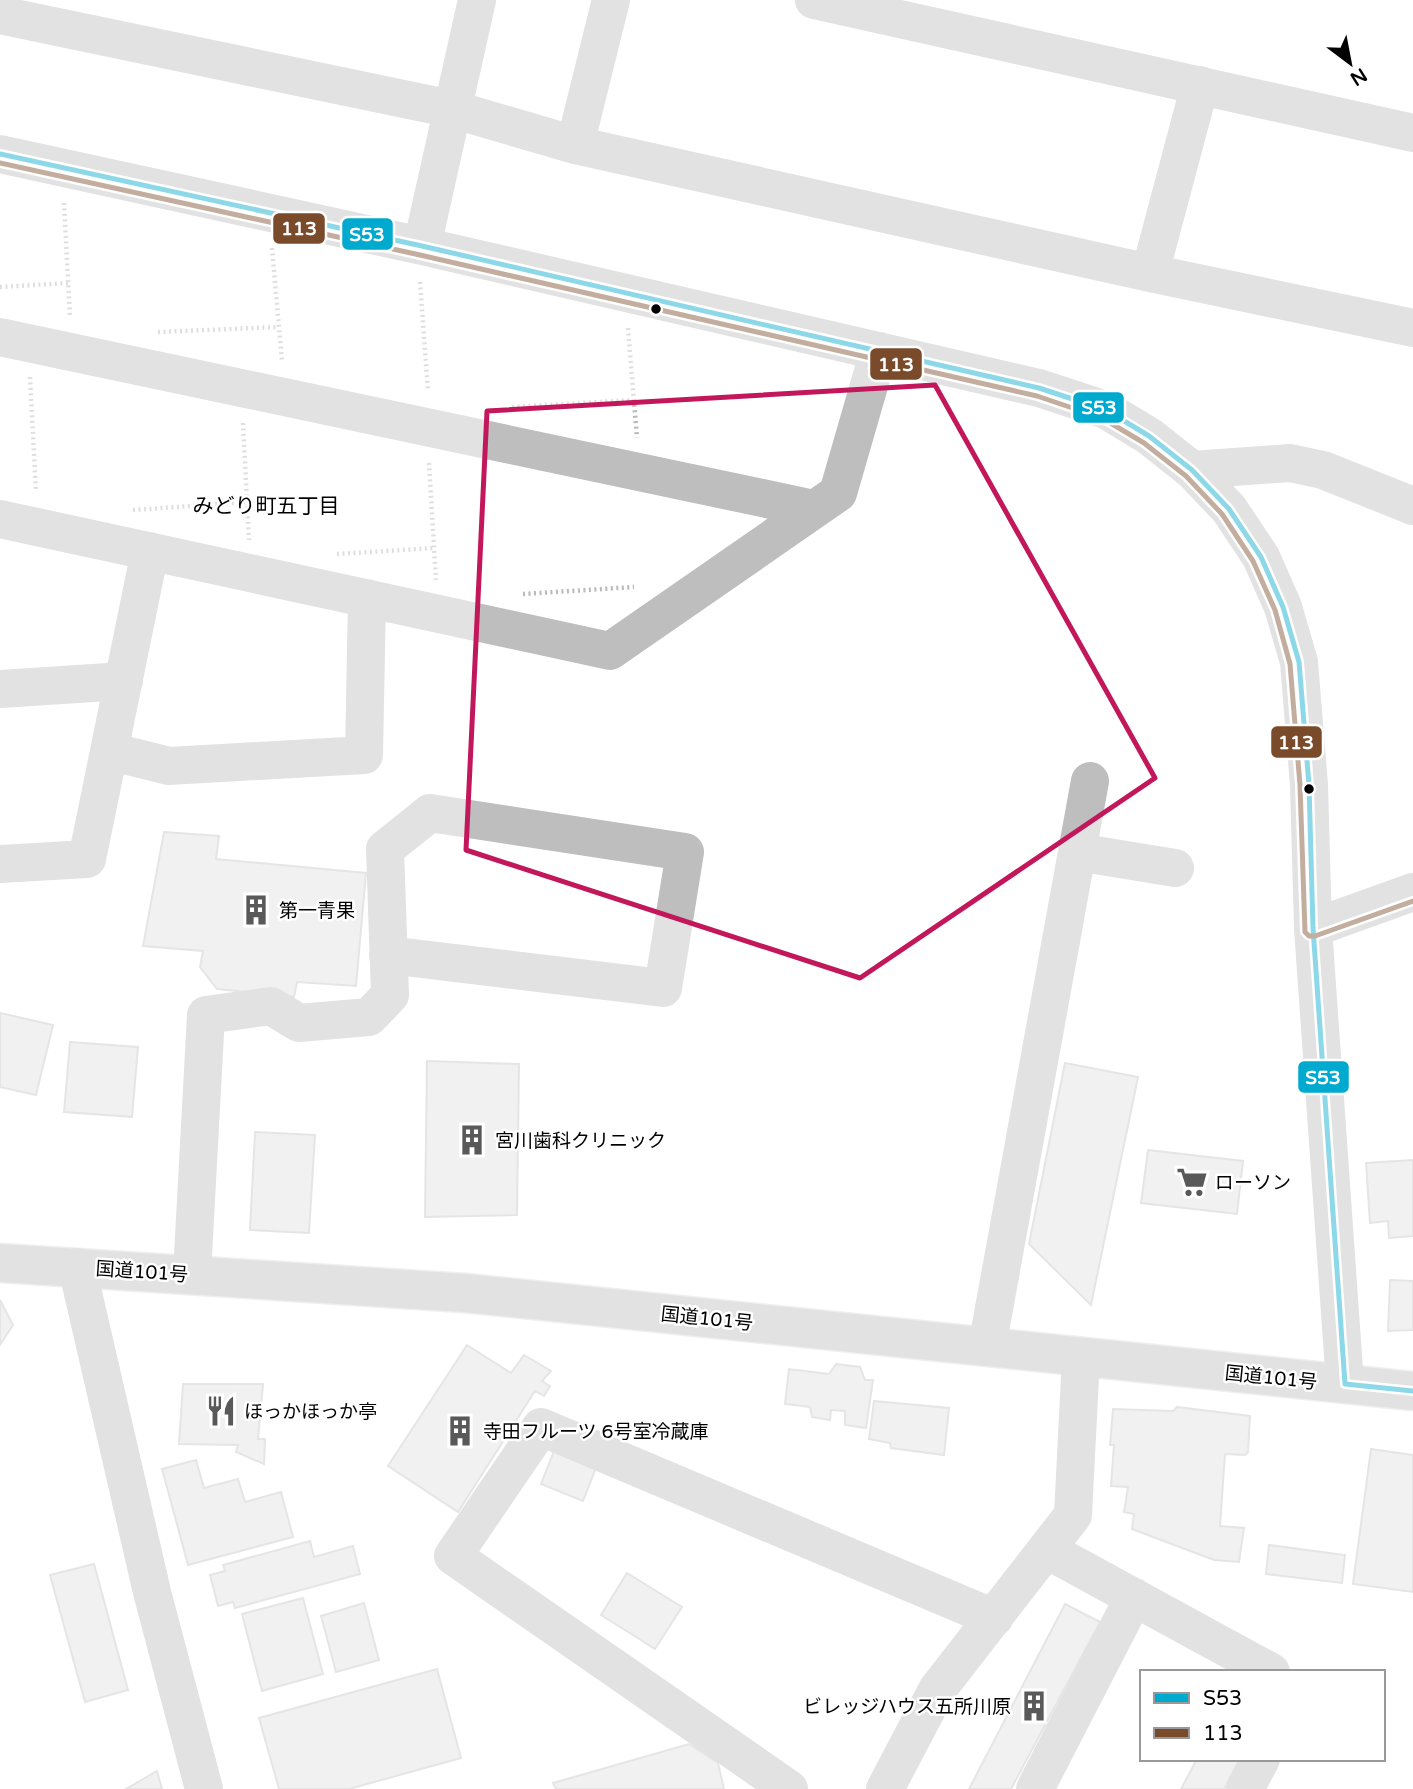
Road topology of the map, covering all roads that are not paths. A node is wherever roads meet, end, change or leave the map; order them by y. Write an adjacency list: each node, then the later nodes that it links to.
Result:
1 (477, 0): 6 (main road)
2 (611, 0): 8 (main road)
3 (814, 0): 5 (main road)
4 (0, 15): 6 (main road)
5 (1200, 85): 7 (main road); 11 (main road)
6 (452, 108): 8 (main road); 10 (main road)
7 (1413, 133)
8 (575, 145): 11 (main road)
9 (0, 155): 10 (main road)
10 (421, 262): 14 (main road)
11 (1150, 273): 12 (main road)
12 (1413, 328)
13 (0, 337): 17 (main road)
14 (879, 351): 15 (main road); 17 (main road)
15 (1192, 470): 16 (main road); 29 (main road)
16 (1413, 506)
17 (814, 509): 20 (main road)
18 (0, 519): 19 (main road)
19 (150, 551): 20 (main road); 21 (main road)
20 (366, 598): 23 (main road)
21 (124, 681): 22 (main road); 23 (main road)
22 (0, 689)
23 (109, 751): 26 (main road)
24 (1090, 781): 25 (main road)
25 (1077, 852): 27 (main road); 34 (main road)
26 (0, 864)
27 (1175, 868)
28 (1413, 892): 29 (main road)
29 (1313, 929): 36 (main road)
30 (388, 955): 30 (main road); 33 (main road)
31 (0, 1263): 32 (main road, 国道101号)
32 (77, 1267): 33 (main road, 国道101号); 43 (main road)
33 (192, 1275): 34 (main road, 国道101号)
34 (987, 1347): 35 (main road, 国道101号)
35 (1081, 1357): 36 (main road, 国道101号); 38 (main road)
36 (1345, 1384): 37 (main road, 国道101号)
37 (1413, 1391)
38 (1047, 1550): 39 (main road); 40 (main road)
39 (1134, 1597): 41 (main road); 46 (main road)
40 (994, 1618): 44 (main road); 45 (main road)
41 (1267, 1670)
42 (1260, 1761): 47 (main road)
43 (204, 1789)
44 (789, 1789)
45 (885, 1789)
46 (1035, 1789)
47 (1245, 1789)

